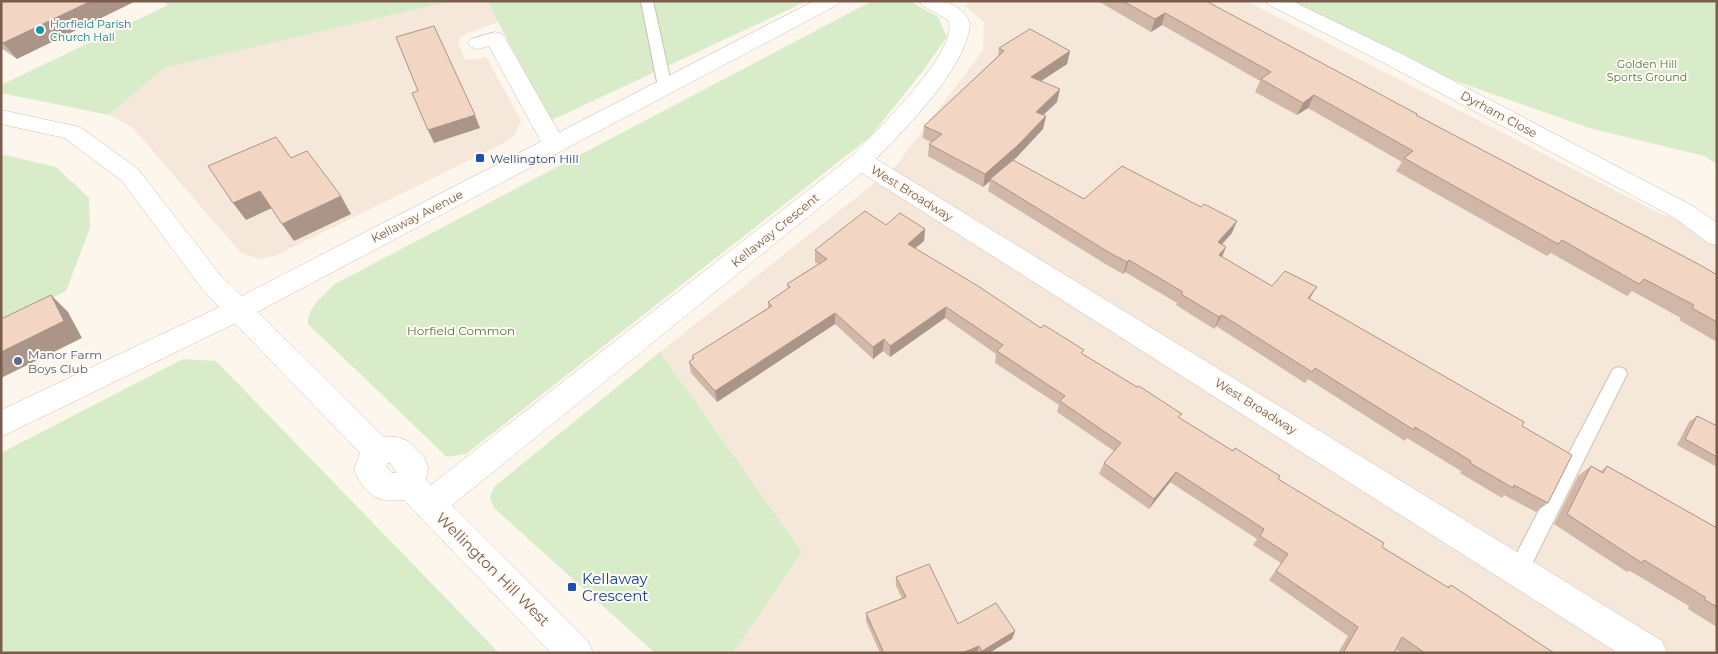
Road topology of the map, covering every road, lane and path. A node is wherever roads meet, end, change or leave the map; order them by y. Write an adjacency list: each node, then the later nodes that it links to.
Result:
1 (647, 1): 6 (lane)
2 (830, 1): 6 (street, Kellaway Avenue)
3 (930, 1): 9 (street, Kellaway Crescent)
4 (1276, 1): 10 (street, Dyrham Close)
5 (478, 43): 8 (street)
6 (665, 87): 8 (street, Kellaway Avenue)
7 (1, 117): 11 (street)
8 (554, 145): 11 (street, Kellaway Avenue)
9 (860, 161): 14 (street, Kellaway Crescent); 15 (street, West Broadway)
10 (1717, 236)
11 (238, 310): 13 (street, Kellaway Avenue); 14 (street)
12 (1619, 374): 15 (lane)
13 (1, 424)
14 (419, 495): 17 (street, Wellington Hill West)
15 (1519, 570): 16 (street, West Broadway)
16 (1648, 652)
17 (576, 653)

